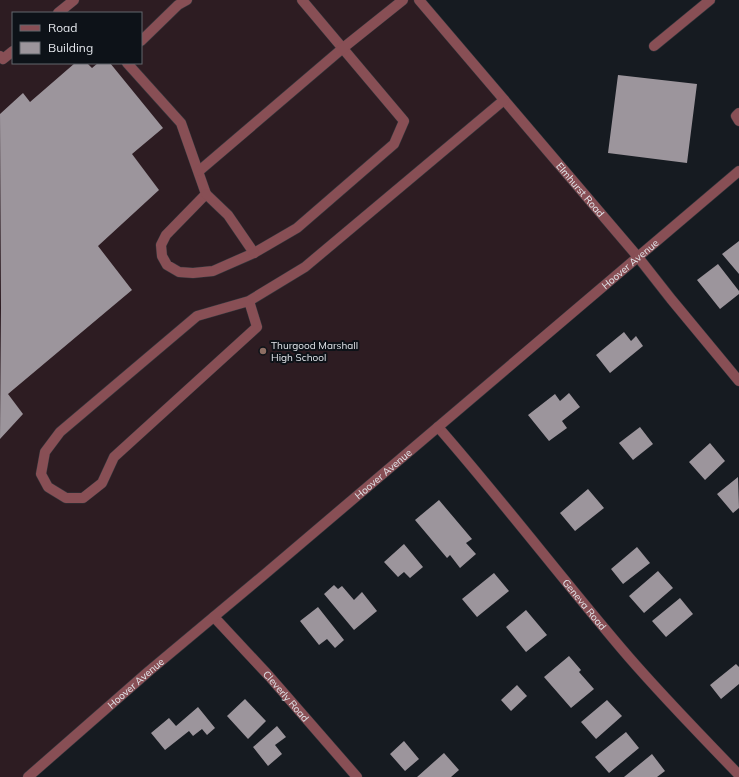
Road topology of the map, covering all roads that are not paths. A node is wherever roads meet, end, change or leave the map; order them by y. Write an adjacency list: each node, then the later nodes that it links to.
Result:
1 (74, 0): 7 (street)
2 (187, 0): 8 (street)
3 (302, 0): 10 (street)
4 (403, 0): 10 (street)
5 (419, 0): 14 (street, Elmhurst Road)
6 (710, 0): 9 (street)
7 (59, 12)
8 (142, 40)
9 (654, 46)
10 (343, 48): 15 (street); 18 (street)
11 (12, 52): 12 (street)
12 (0, 56)
13 (128, 64): 15 (street)
14 (504, 100): 19 (street, Elmhurst Road); 20 (street)
15 (199, 171): 17 (street)
16 (739, 171): 19 (street, Hoover Avenue)
17 (206, 194): 18 (street); 18 (street)
18 (254, 253)
19 (638, 257): 21 (street, Elmhurst Road); 22 (street, Hoover Avenue)
20 (249, 301): 20 (street)
21 (739, 381)
22 (438, 426): 23 (street, Hoover Avenue); 24 (street, Geneva Road)
23 (214, 617): 25 (street, Hoover Avenue); 26 (street, Cleverly Road)
24 (739, 775)
25 (28, 777)
26 (357, 777)

